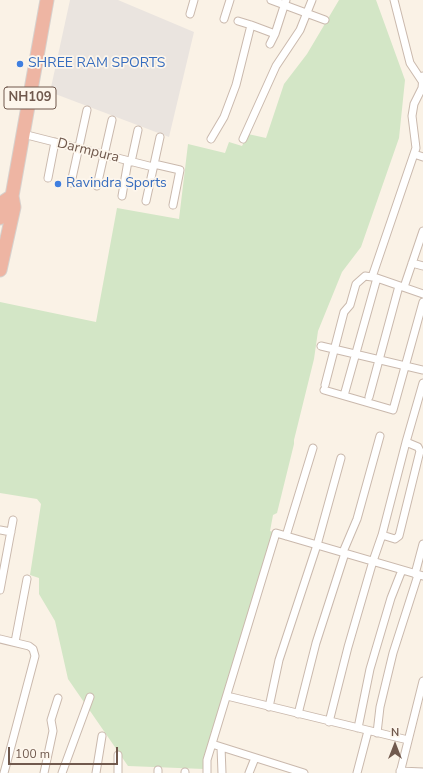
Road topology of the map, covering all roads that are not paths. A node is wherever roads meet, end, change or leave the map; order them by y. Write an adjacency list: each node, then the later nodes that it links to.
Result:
1 (47, 0): 20 (highway, NH109)
2 (194, 0): 9 (street)
3 (230, 0): 10 (street)
4 (271, 0): 7 (street)
5 (312, 0): 8 (street)
6 (395, 1): 16 (street)
7 (285, 3): 8 (street); 14 (street)
8 (307, 13): 11 (street); 23 (street)
9 (190, 14)
10 (224, 19)
11 (325, 20)
12 (238, 21): 13 (street)
13 (251, 25): 14 (street); 22 (street)
14 (275, 34): 15 (street)
15 (270, 44)
16 (422, 83): 26 (street)
17 (87, 110): 25 (street)
18 (112, 120): 27 (street)
19 (138, 130): 29 (street)
20 (23, 134): 24 (street, Darmpura); 34 (highway, NH109)
21 (160, 137): 30 (street)
22 (211, 139)
23 (243, 140)
24 (55, 142): 25 (street, Darmpura); 31 (street)
25 (79, 148): 27 (street, Darmpura); 32 (street)
26 (414, 154): 28 (street); 44 (street)
27 (103, 155): 29 (street, Darmpura); 33 (street)
28 (423, 157)
29 (130, 161): 30 (street, Darmpura); 35 (street)
30 (154, 166): 36 (street); 37 (street, Darmpura)
31 (48, 178)
32 (71, 183)
33 (97, 186)
34 (12, 196): 38 (highway, NH109); 43 (highway, NH109)
35 (122, 196)
36 (146, 201)
37 (173, 205)
38 (0, 218)
39 (423, 231): 40 (street)
40 (421, 243): 41 (street)
41 (412, 263): 42 (street); 45 (street)
42 (423, 266)
43 (0, 270)
44 (375, 278): 45 (street); 49 (street); 50 (street)
45 (401, 287): 46 (street); 51 (street)
46 (423, 294)
47 (423, 302): 52 (street)
48 (321, 346): 49 (street)
49 (334, 349): 50 (street); 52 (street)
50 (355, 354): 51 (street); 55 (street)
51 (379, 360): 52 (street); 56 (street)
52 (406, 366): 53 (street)
53 (423, 370)
54 (423, 383): 58 (street)
55 (345, 392)
56 (369, 397)
57 (380, 436): 69 (street)
58 (406, 442): 60 (street); 65 (street)
59 (313, 448): 66 (street)
60 (421, 448): 65 (street)
61 (341, 458): 67 (street)
62 (13, 520): 64 (street)
63 (0, 530): 64 (street)
64 (11, 532): 71 (street)
65 (382, 535): 70 (street)
66 (286, 536): 67 (street); 80 (street)
67 (317, 544): 69 (street); 83 (street)
68 (423, 544): 73 (street)
69 (344, 553): 70 (street); 84 (street)
70 (372, 561): 72 (street); 85 (street)
71 (2, 568): 75 (street)
72 (402, 570): 73 (street); 86 (street)
73 (419, 575): 88 (street)
74 (27, 579): 77 (street)
75 (0, 590)
76 (0, 639): 77 (street)
77 (15, 642): 97 (street)
78 (423, 681): 79 (street)
79 (422, 690): 90 (street)
80 (227, 696): 83 (street); 91 (street)
81 (90, 697): 99 (street)
82 (58, 698): 98 (street)
83 (269, 707): 84 (street)
84 (298, 714): 85 (street)
85 (328, 722): 86 (street)
86 (358, 728): 87 (street)
87 (368, 731): 88 (street); 106 (street)
88 (377, 733): 90 (street)
89 (102, 736): 100 (street)
90 (408, 740): 95 (street)
91 (212, 744): 92 (street); 102 (street)
92 (221, 747): 94 (street); 103 (street)
93 (118, 755): 101 (street)
94 (255, 758): 104 (street); 105 (street)
95 (400, 772): 96 (street)
96 (423, 772)
97 (4, 773)
98 (44, 773)
99 (62, 773)
100 (96, 773)
101 (118, 773)
102 (207, 773)
103 (222, 773)
104 (249, 773)
105 (304, 773)
106 (357, 773)

